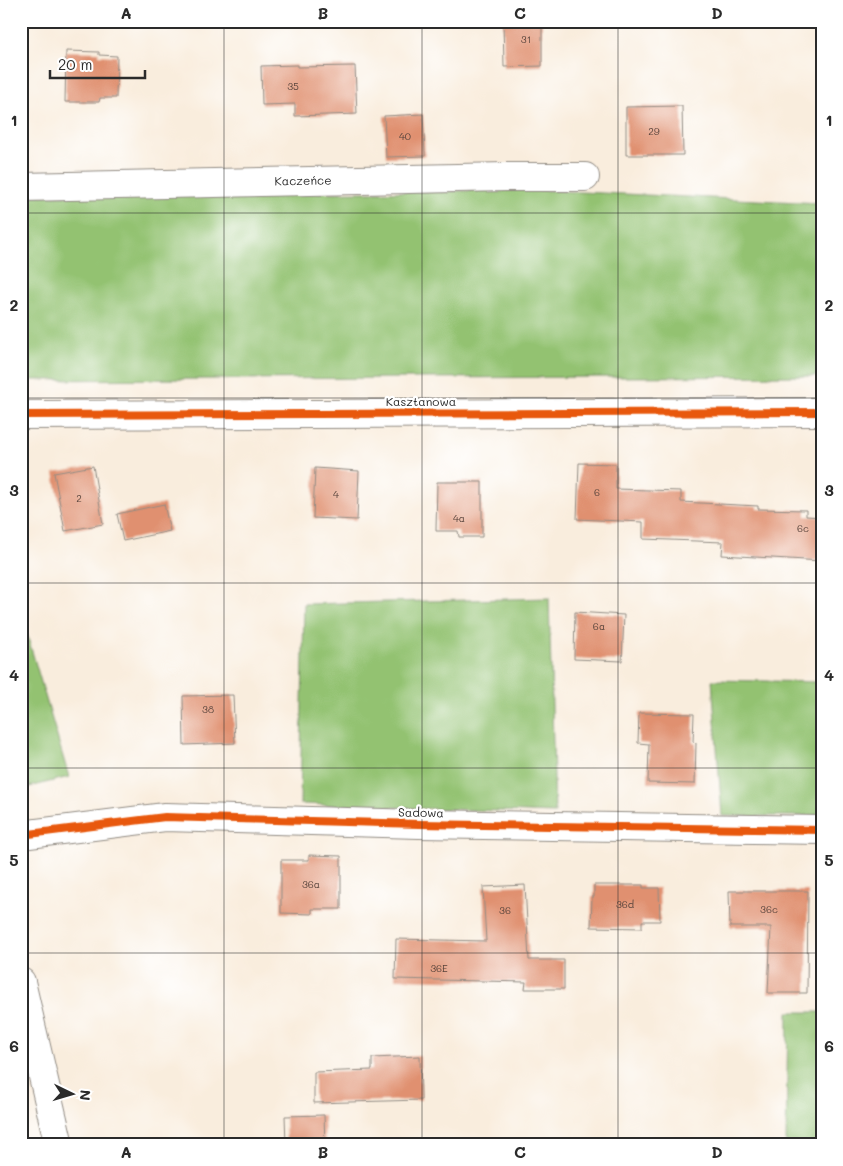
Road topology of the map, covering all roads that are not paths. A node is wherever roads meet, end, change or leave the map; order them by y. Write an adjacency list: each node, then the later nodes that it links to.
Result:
1 (585, 177): 2 (street, Kaczeńce)
2 (21, 187)
3 (822, 412): 4 (street, Kasztanowa)
4 (21, 415)
5 (822, 830): 6 (street, Sadowa)
6 (21, 835)
7 (21, 982): 8 (street)
8 (59, 1145)

